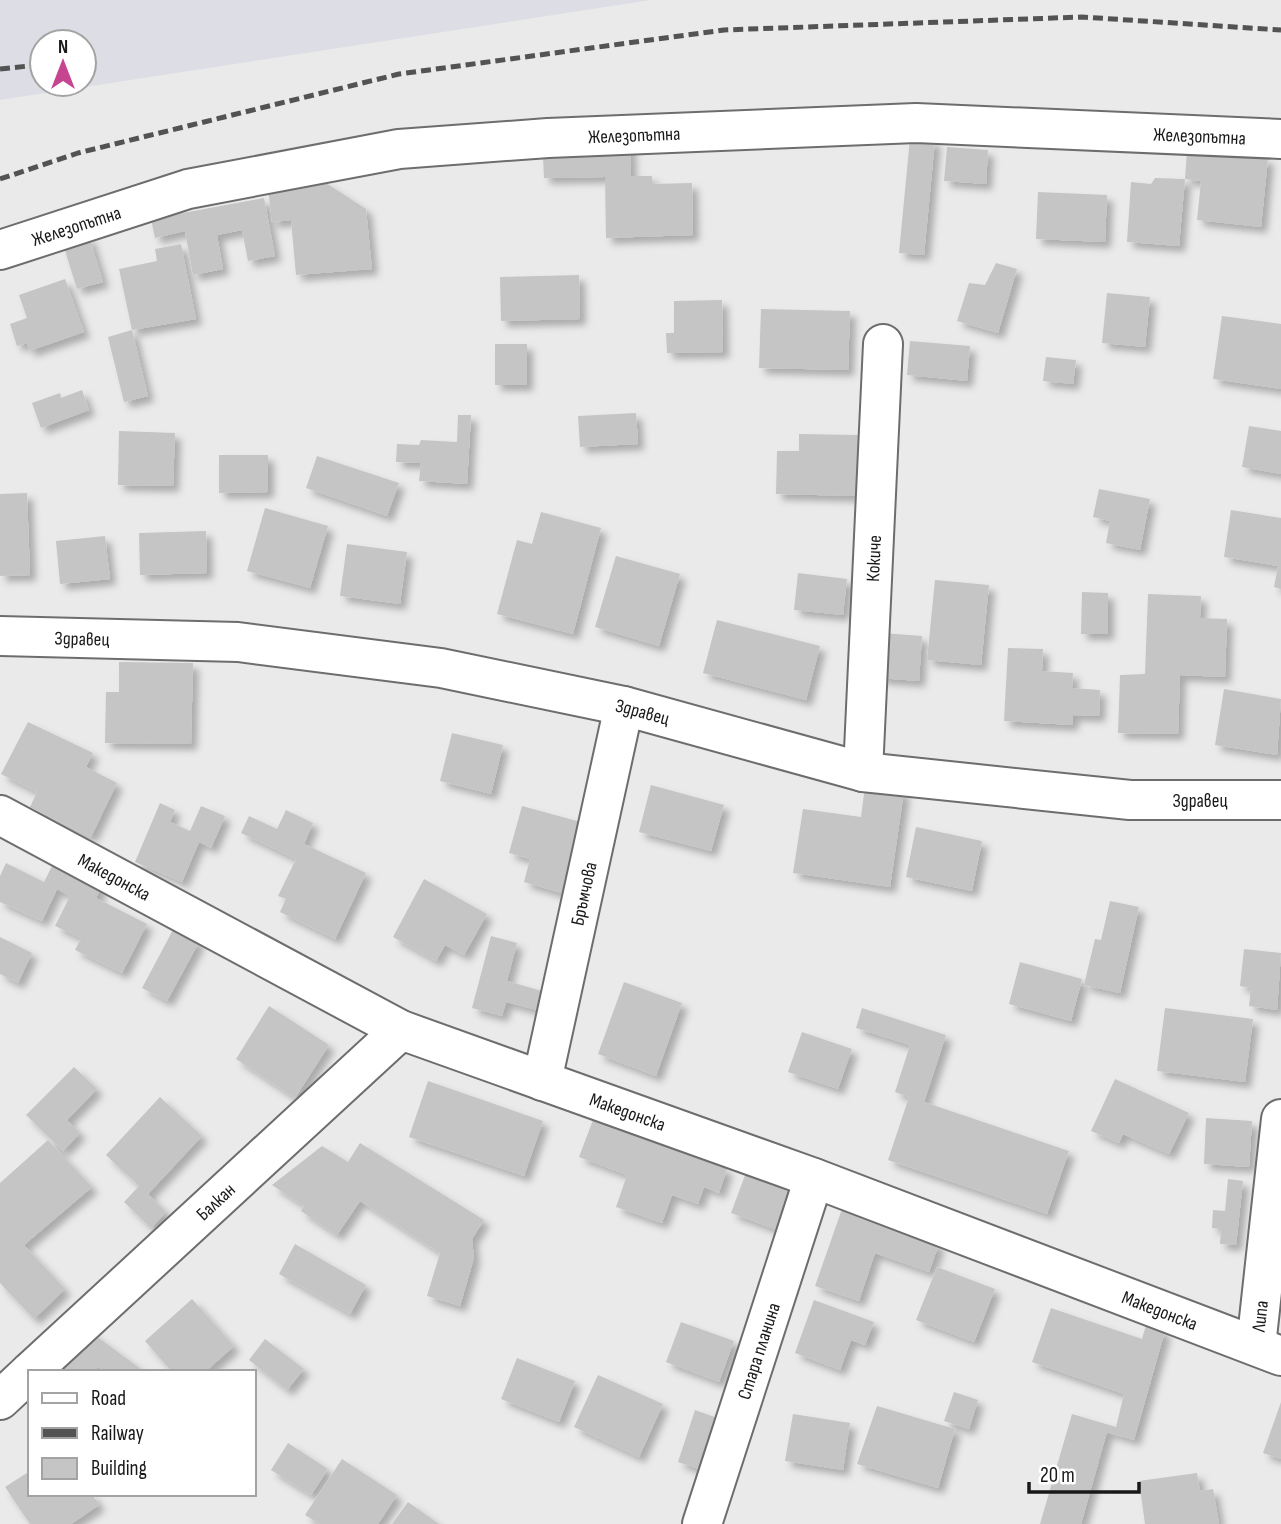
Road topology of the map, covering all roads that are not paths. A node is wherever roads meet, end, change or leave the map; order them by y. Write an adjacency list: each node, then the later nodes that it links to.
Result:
1 (1281, 139): 2 (street, Железопътна)
2 (0, 250)
3 (883, 344): 6 (street, Кокиче)
4 (0, 636): 5 (street, Здравец)
5 (624, 706): 6 (street, Здравец); 10 (street, Бръмчова)
6 (863, 772): 7 (street, Здравец)
7 (1281, 800)
8 (0, 815): 9 (street, Македонска)
9 (401, 1030): 10 (street, Македонска); 14 (street, Балкан)
10 (542, 1081): 12 (street, Македонска)
11 (1281, 1119): 13 (street, Липа)
12 (814, 1178): 13 (street, Македонска); 17 (street, Стара планина)
13 (1269, 1351)
14 (32, 1370)
15 (28, 1374): 16 (street, Балкан)
16 (0, 1400)
17 (702, 1524)

